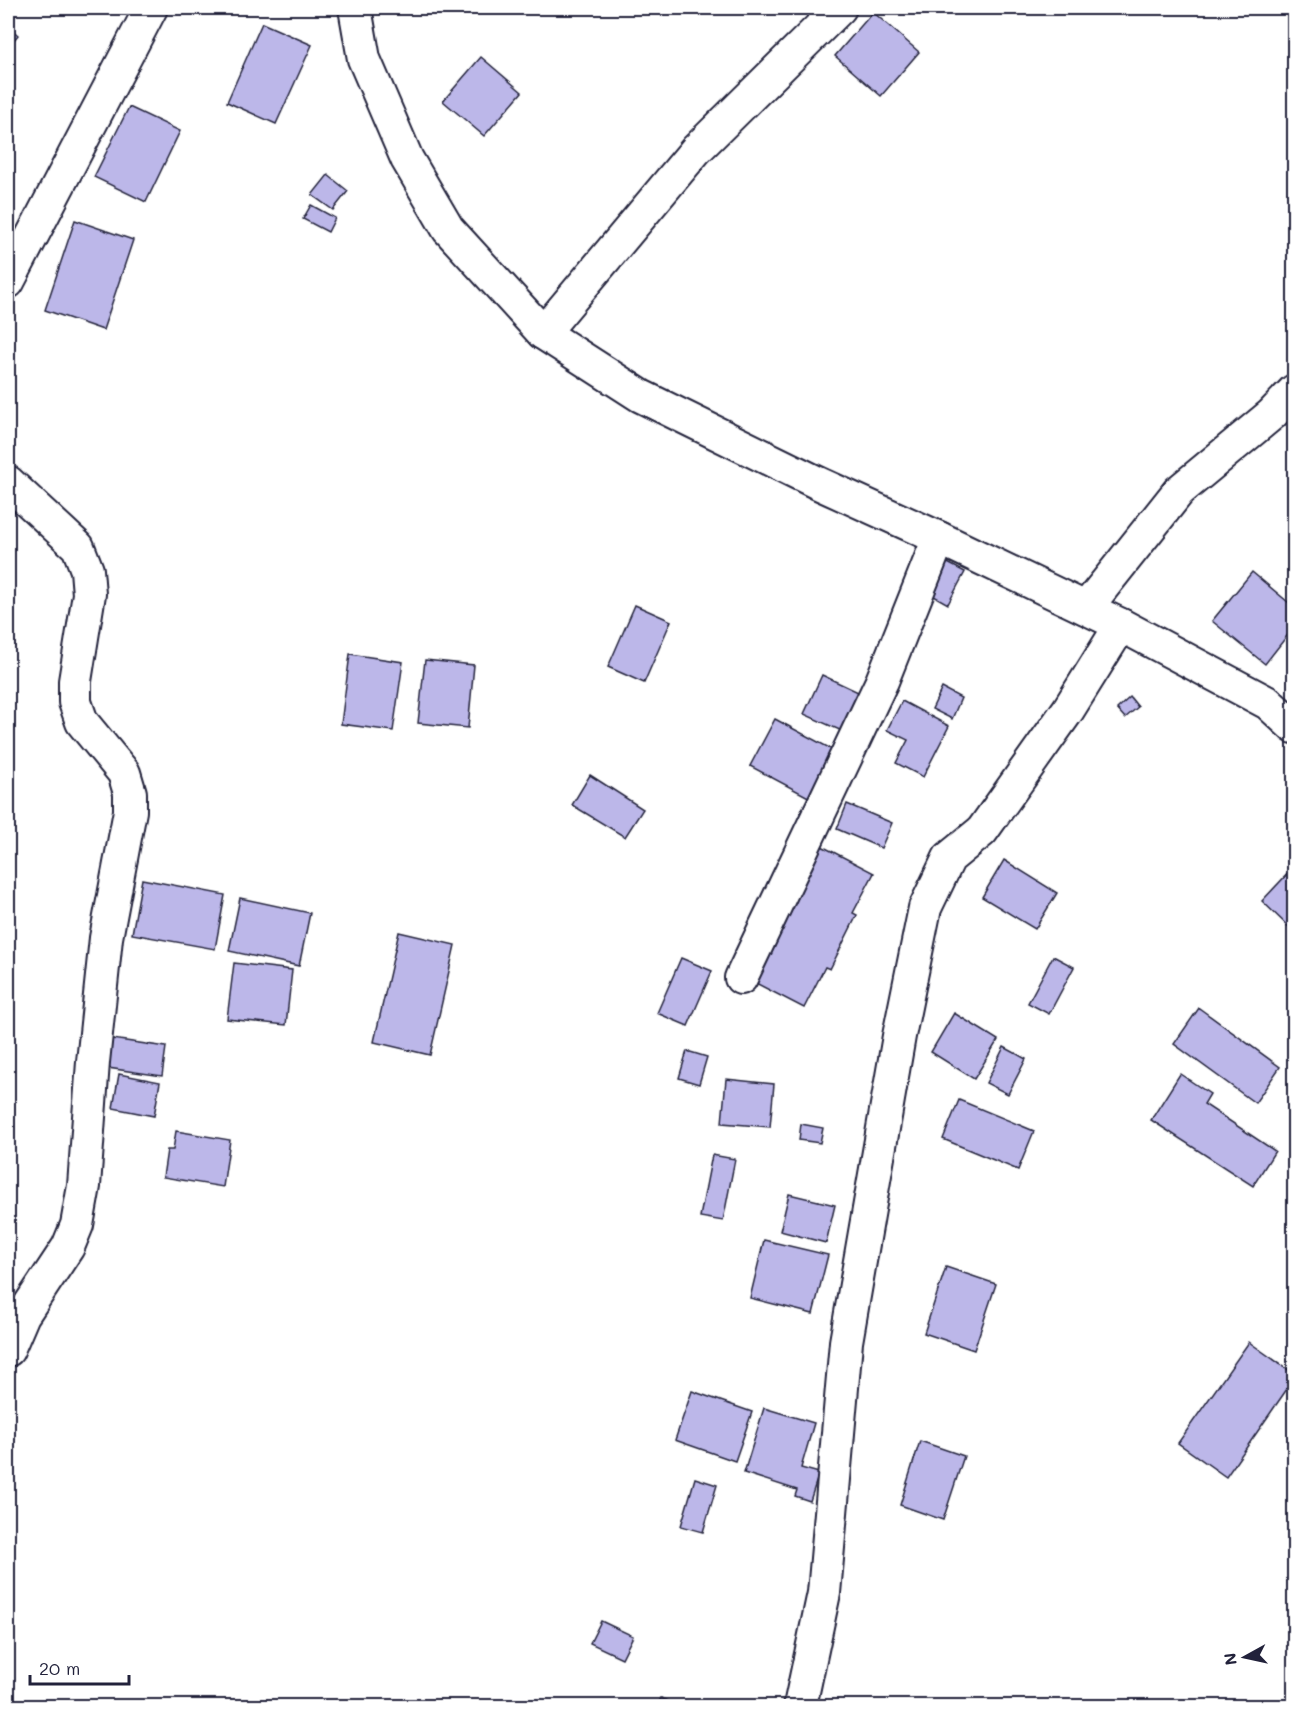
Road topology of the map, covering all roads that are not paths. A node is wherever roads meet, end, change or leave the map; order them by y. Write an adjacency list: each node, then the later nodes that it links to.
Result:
1 (151, 8): 4 (street)
2 (355, 8): 5 (street)
3 (840, 8): 5 (street)
4 (8, 282)
5 (543, 333): 8 (street)
6 (1294, 391): 9 (street)
7 (8, 482): 13 (street)
8 (939, 538): 9 (street); 12 (street)
9 (1086, 608): 10 (street)
10 (1121, 625): 11 (street); 14 (street)
11 (1294, 726)
12 (741, 978)
13 (8, 1350)
14 (800, 1707)

